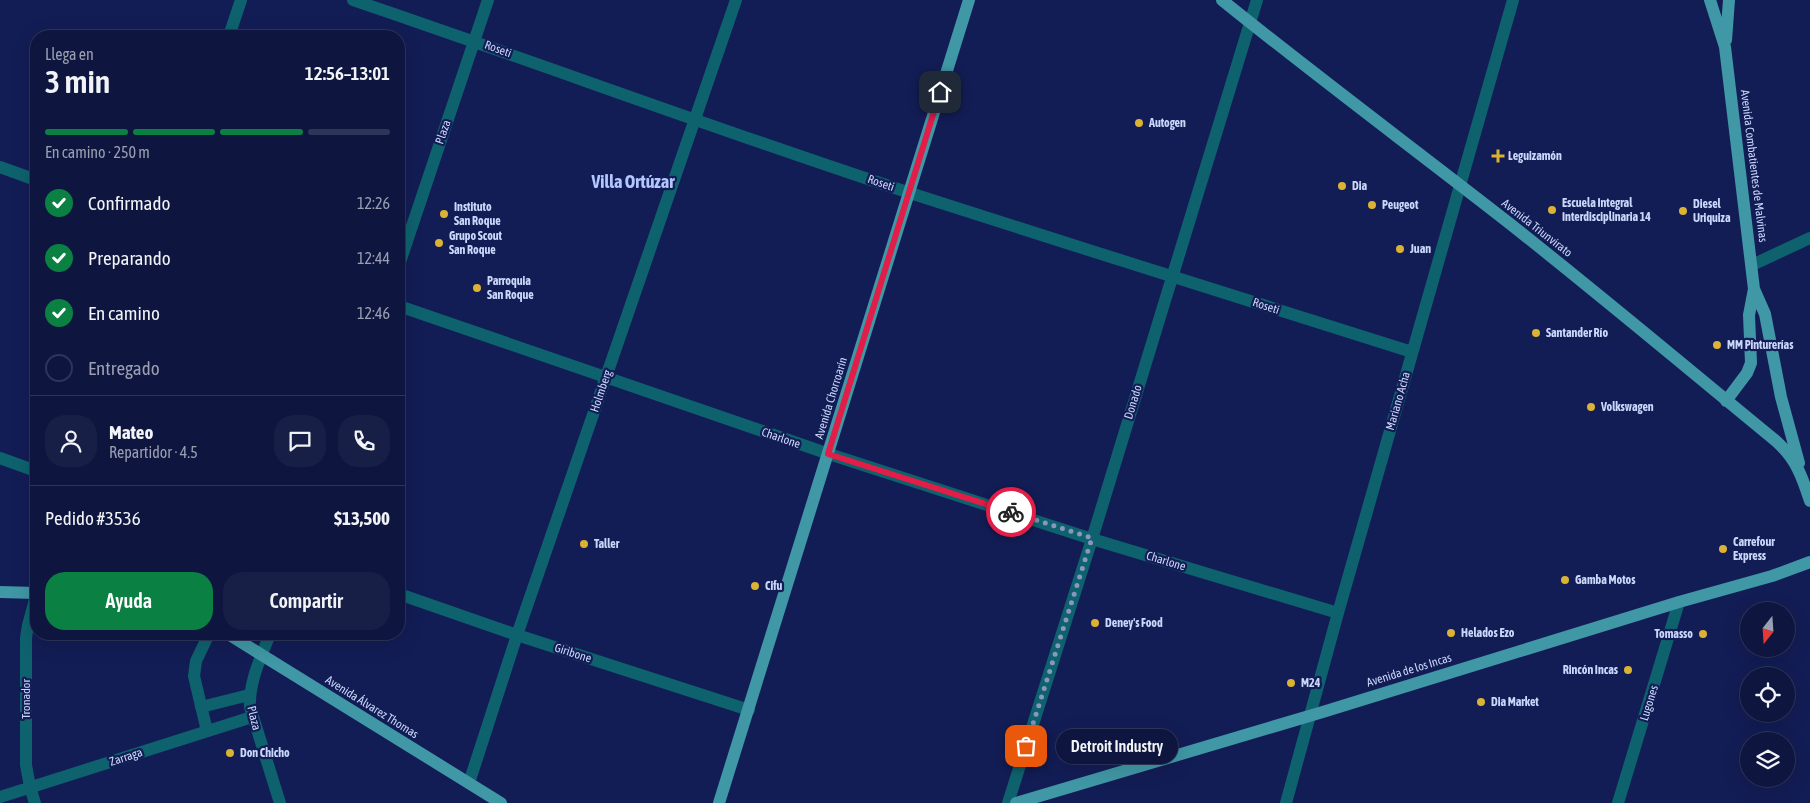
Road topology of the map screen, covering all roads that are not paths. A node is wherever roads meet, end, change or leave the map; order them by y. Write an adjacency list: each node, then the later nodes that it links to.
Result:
1 (241, 0): 12 (street)
2 (353, 0): 13 (street, Roseti)
3 (488, 0): 13 (street, Plaza)
4 (736, 0): 15 (street, Holmberg)
5 (969, 0): 19 (main road, Avenida Chorroarín)
6 (1222, 0): 11 (main road, Avenida Triunvirato)
7 (1257, 0): 11 (street, Donado)
8 (1514, 0): 18 (street, Mariano Acha)
9 (1710, 0): 14 (main road, Avenida Combatientes de Malvinas)
10 (1729, 0): 14 (main road, Avenida Combatientes de Malvinas)
11 (1250, 23): 18 (main road, Avenida Triunvirato); 23 (street, Donado)
12 (231, 30)
13 (474, 41): 15 (street, Roseti); 21 (street, Plaza)
14 (1725, 47): 22 (main road, Avenida Combatientes de Malvinas)
15 (695, 120): 19 (street, Roseti); 27 (street, Holmberg)
16 (0, 167): 17 (street)
17 (30, 178)
18 (1460, 185): 26 (street, Mariano Acha); 28 (main road, Avenida Triunvirato)
19 (909, 192): 23 (street, Roseti); 29 (main road, Avenida Chorroarín)
20 (1810, 238): 22 (street)
21 (405, 247)
22 (1752, 265): 24 (main road, Avenida Combatientes de Malvinas)
23 (1172, 276): 26 (street, Roseti); 34 (street, Donado)
24 (1754, 289): 28 (main road, Avenida Combatientes de Malvinas); 32 (main road, Avenida Combatientes de Malvinas)
25 (405, 308): 27 (street, Charlone)
26 (1412, 352): 40 (street, Mariano Acha)
27 (606, 378): 29 (street, Charlone); 42 (street, Holmberg)
28 (1726, 400): 32 (main road, Avenida Triunvirato)
29 (828, 454): 34 (street, Charlone); 49 (main road, Avenida Chorroarín)
30 (0, 458): 31 (street)
31 (30, 469)
32 (1801, 472): 33 (main road, Avenida Triunvirato)
33 (1810, 501)
34 (1092, 538): 40 (street, Charlone); 60 (street, Donado)
35 (1810, 562): 39 (main road, Avenida de los Incas)
36 (0, 592): 37 (main road)
37 (30, 594)
38 (405, 596): 42 (street, Giribone)
39 (1679, 602): 50 (main road, Avenida de los Incas); 63 (street, Lugones)
40 (1338, 613): 50 (street, Mariano Acha)
41 (30, 617): 54 (street, Tronador)
42 (517, 635): 49 (street, Giribone); 53 (street, Holmberg)
43 (206, 640): 48 (street)
44 (238, 640): 46 (main road, Avenida Álvarez Thomas)
45 (268, 640): 46 (street, Plaza)
46 (262, 655): 47 (street, Plaza); 53 (main road, Avenida Álvarez Thomas)
47 (249, 695): 48 (street); 51 (street, Plaza)
48 (201, 707): 52 (street)
49 (749, 710): 59 (main road, Avenida Chorroarín)
50 (1311, 715): 61 (main road, Avenida de los Incas); 62 (street, Mariano Acha)
51 (252, 717): 52 (street, Zarraga); 57 (street, Plaza)
52 (207, 731): 54 (street, Zarraga)
53 (469, 783): 58 (main road, Avenida Álvarez Thomas)
54 (30, 787): 55 (street, Zarraga); 56 (street, Tronador)
55 (0, 797)
56 (35, 803)
57 (280, 803)
58 (501, 803)
59 (719, 803)
60 (1008, 803)
61 (1016, 803)
62 (1286, 803)
63 (1618, 803)

